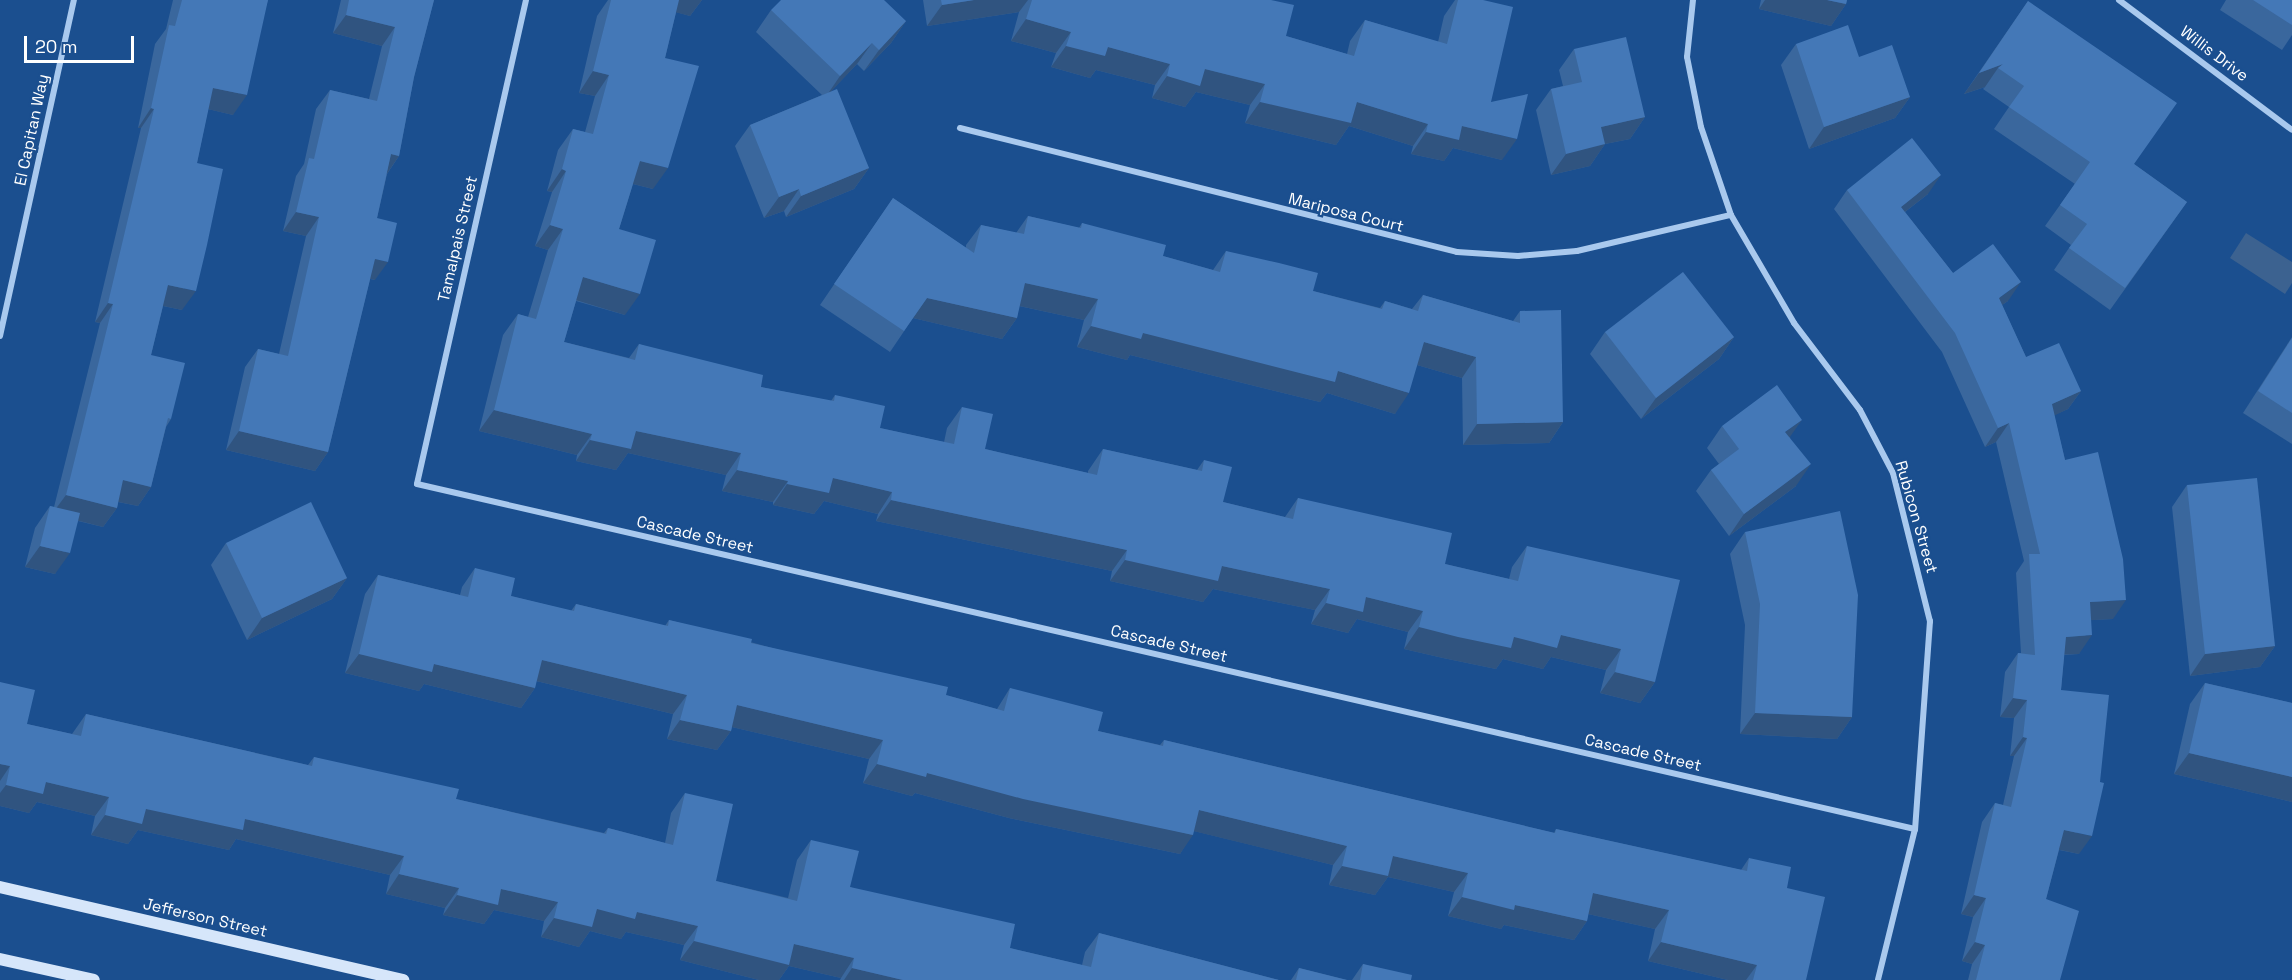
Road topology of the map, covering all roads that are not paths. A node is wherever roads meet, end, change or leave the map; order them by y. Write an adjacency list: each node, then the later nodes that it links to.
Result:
1 (74, 0): 8 (street, El Capitan Way)
2 (526, 0): 9 (street, Tamalpais Street)
3 (1693, 0): 7 (street, Rubicon Street)
4 (2119, 0): 6 (street, Willis Drive)
5 (960, 128): 7 (street, Mariposa Court)
6 (2292, 130)
7 (1731, 215): 10 (street, Rubicon Street)
8 (0, 336)
9 (417, 484): 10 (street, Cascade Street)
10 (1915, 829): 15 (street, Rubicon Street)
11 (0, 887): 14 (main road, Jefferson Street)
12 (0, 959): 13 (main road)
13 (94, 980)
14 (403, 980)
15 (1878, 980)

